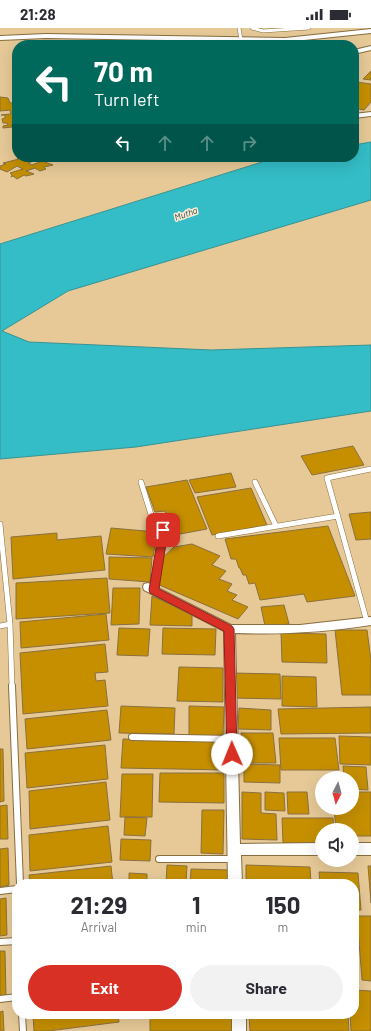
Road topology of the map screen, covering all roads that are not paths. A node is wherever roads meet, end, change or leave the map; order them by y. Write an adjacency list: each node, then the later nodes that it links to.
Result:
1 (252, 28): 2 (lane)
2 (309, 28)
3 (347, 28): 7 (street)
4 (371, 31): 8 (street)
5 (0, 33): 7 (street)
6 (0, 38): 7 (street)
7 (242, 38)
8 (285, 40)
9 (371, 48): 10 (street)
10 (359, 51)
11 (371, 114): 12 (street)
12 (359, 115)
13 (371, 469): 16 (lane)
14 (141, 482): 20 (lane)
15 (255, 482): 18 (lane)
16 (338, 516): 18 (lane); 21 (lane)
17 (0, 524): 22 (lane)
18 (276, 526): 19 (lane)
19 (218, 536)
20 (150, 589): 24 (street)
21 (369, 622): 24 (street)
22 (10, 624): 23 (lane); 32 (lane)
23 (0, 626)
24 (229, 629): 26 (street)
25 (132, 737): 26 (lane)
26 (232, 739): 30 (street)
27 (315, 849): 30 (street)
28 (359, 849): 29 (street)
29 (371, 849)
30 (235, 854): 31 (lane); 33 (street)
31 (159, 859)
32 (20, 879)
33 (235, 879)
34 (12, 890): 35 (lane)
35 (0, 891)
36 (12, 941): 37 (lane)
37 (0, 942)
38 (12, 997): 39 (lane)
39 (0, 999)
40 (22, 1019): 42 (lane)
41 (238, 1019): 43 (street)
42 (23, 1031)
43 (239, 1031)

